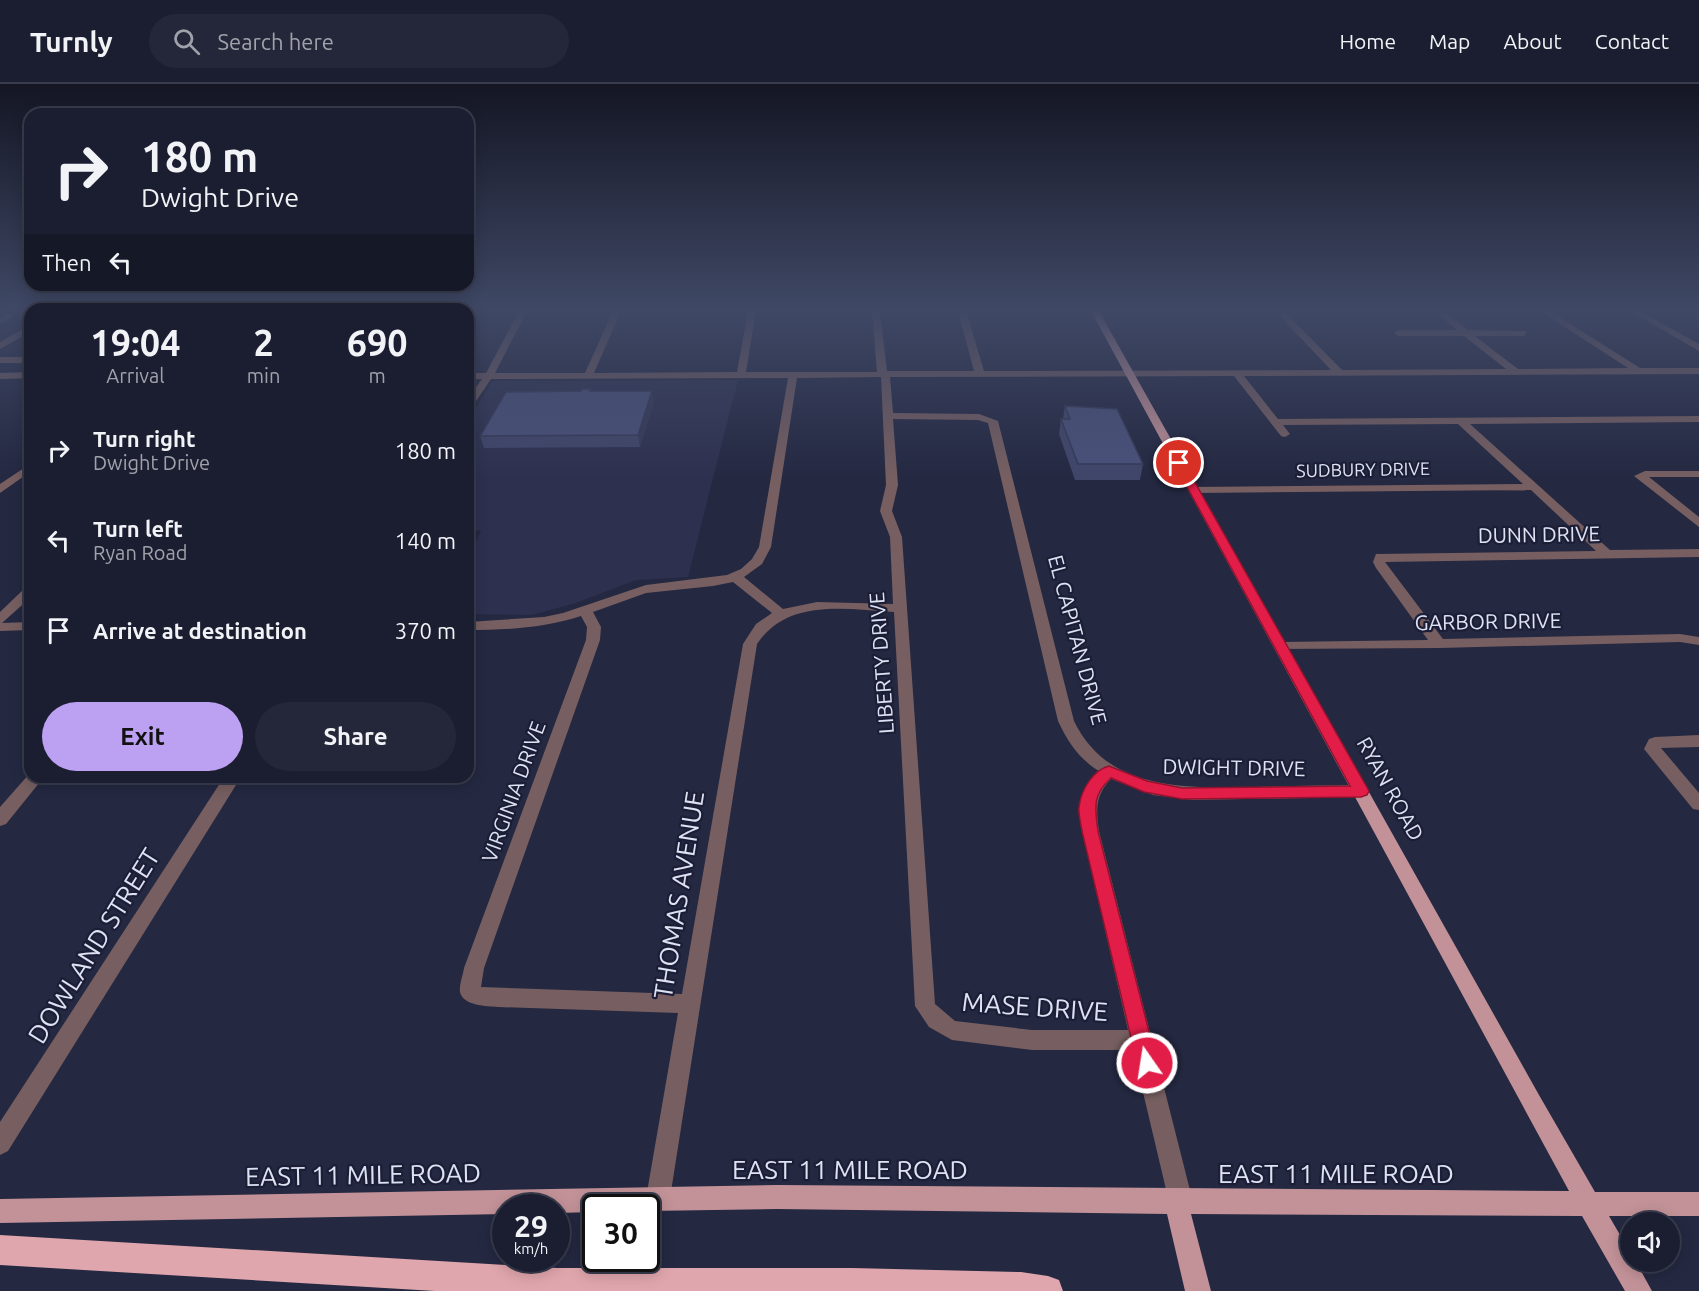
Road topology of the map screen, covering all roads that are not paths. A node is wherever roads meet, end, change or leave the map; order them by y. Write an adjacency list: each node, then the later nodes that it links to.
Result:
1 (494, 367): 23 (street)
2 (592, 367): 24 (street)
3 (742, 367): 15 (street)
4 (881, 367): 17 (street, LIBERTY DRIVE)
5 (978, 367): 18 (street)
6 (1127, 367): 19 (main road, RYAN ROAD)
7 (1334, 367): 14 (street)
8 (1510, 367): 12 (street)
9 (1632, 367): 10 (street)
10 (1638, 371): 11 (street); 12 (street)
11 (1699, 371)
12 (1516, 372): 14 (street)
13 (1237, 373): 14 (street); 19 (street); 29 (street)
14 (1340, 373)
15 (741, 374): 16 (street); 24 (street)
16 (793, 374): 17 (street); 39 (street)
17 (884, 374): 18 (street); 26 (street, LIBERTY DRIVE)
18 (980, 374): 19 (street)
19 (1131, 374): 35 (main road, RYAN ROAD)
20 (24, 375): 21 (street)
21 (0, 376)
22 (474, 376): 23 (street)
23 (486, 376): 24 (street); 25 (street)
24 (588, 376)
25 (474, 395)
26 (888, 416): 41 (street, LIBERTY DRIVE); 52 (street, EL CAPITAN DRIVE)
27 (1699, 419): 28 (street)
28 (1461, 421): 29 (street); 33 (street)
29 (1275, 422): 30 (street)
30 (1285, 434)
31 (24, 472): 34 (street)
32 (1699, 474): 36 (street)
33 (1533, 487): 35 (street, SUDBURY DRIVE); 38 (street)
34 (0, 490)
35 (1194, 490): 50 (main road, RYAN ROAD)
36 (1699, 523)
37 (1699, 553): 38 (street, DUNN DRIVE)
38 (1607, 554): 49 (street, DUNN DRIVE)
39 (734, 576): 42 (street); 43 (street)
40 (24, 597): 44 (street)
41 (901, 608): 43 (street, THOMAS AVENUE); 59 (street, LIBERTY DRIVE)
42 (585, 610): 46 (street); 58 (street, VIRGINIA DRIVE)
43 (781, 614): 58 (street, THOMAS AVENUE)
44 (0, 619)
45 (24, 626): 47 (street)
46 (474, 626)
47 (0, 627)
48 (1698, 640): 49 (street, GARBOR DRIVE)
49 (1439, 644): 50 (street, GARBOR DRIVE)
50 (1280, 646): 55 (main road, RYAN ROAD)
51 (1699, 741): 56 (street)
52 (1109, 771): 55 (street, DWIGHT DRIVE); 60 (street)
53 (31, 783): 57 (street)
54 (229, 783): 61 (street, DOWLAND STREET)
55 (1361, 791): 66 (main road, RYAN ROAD)
56 (1699, 804)
57 (0, 819)
58 (690, 1004): 62 (street, THOMAS AVENUE)
59 (930, 1015): 60 (street, MASE DRIVE)
60 (1142, 1040): 65 (street)
61 (0, 1143)
62 (659, 1194)
63 (660, 1198): 65 (main road, EAST 11 MILE ROAD)
64 (582, 1200): 68 (main road, EAST 11 MILE ROAD)
65 (1178, 1202): 66 (main road, EAST 11 MILE ROAD); 71 (main road)
66 (1590, 1203): 67 (main road, EAST 11 MILE ROAD); 72 (main road, RYAN ROAD)
67 (1699, 1204)
68 (0, 1211)
69 (0, 1250): 70 (highway)
70 (1048, 1291)
71 (1198, 1291)
72 (1640, 1291)

